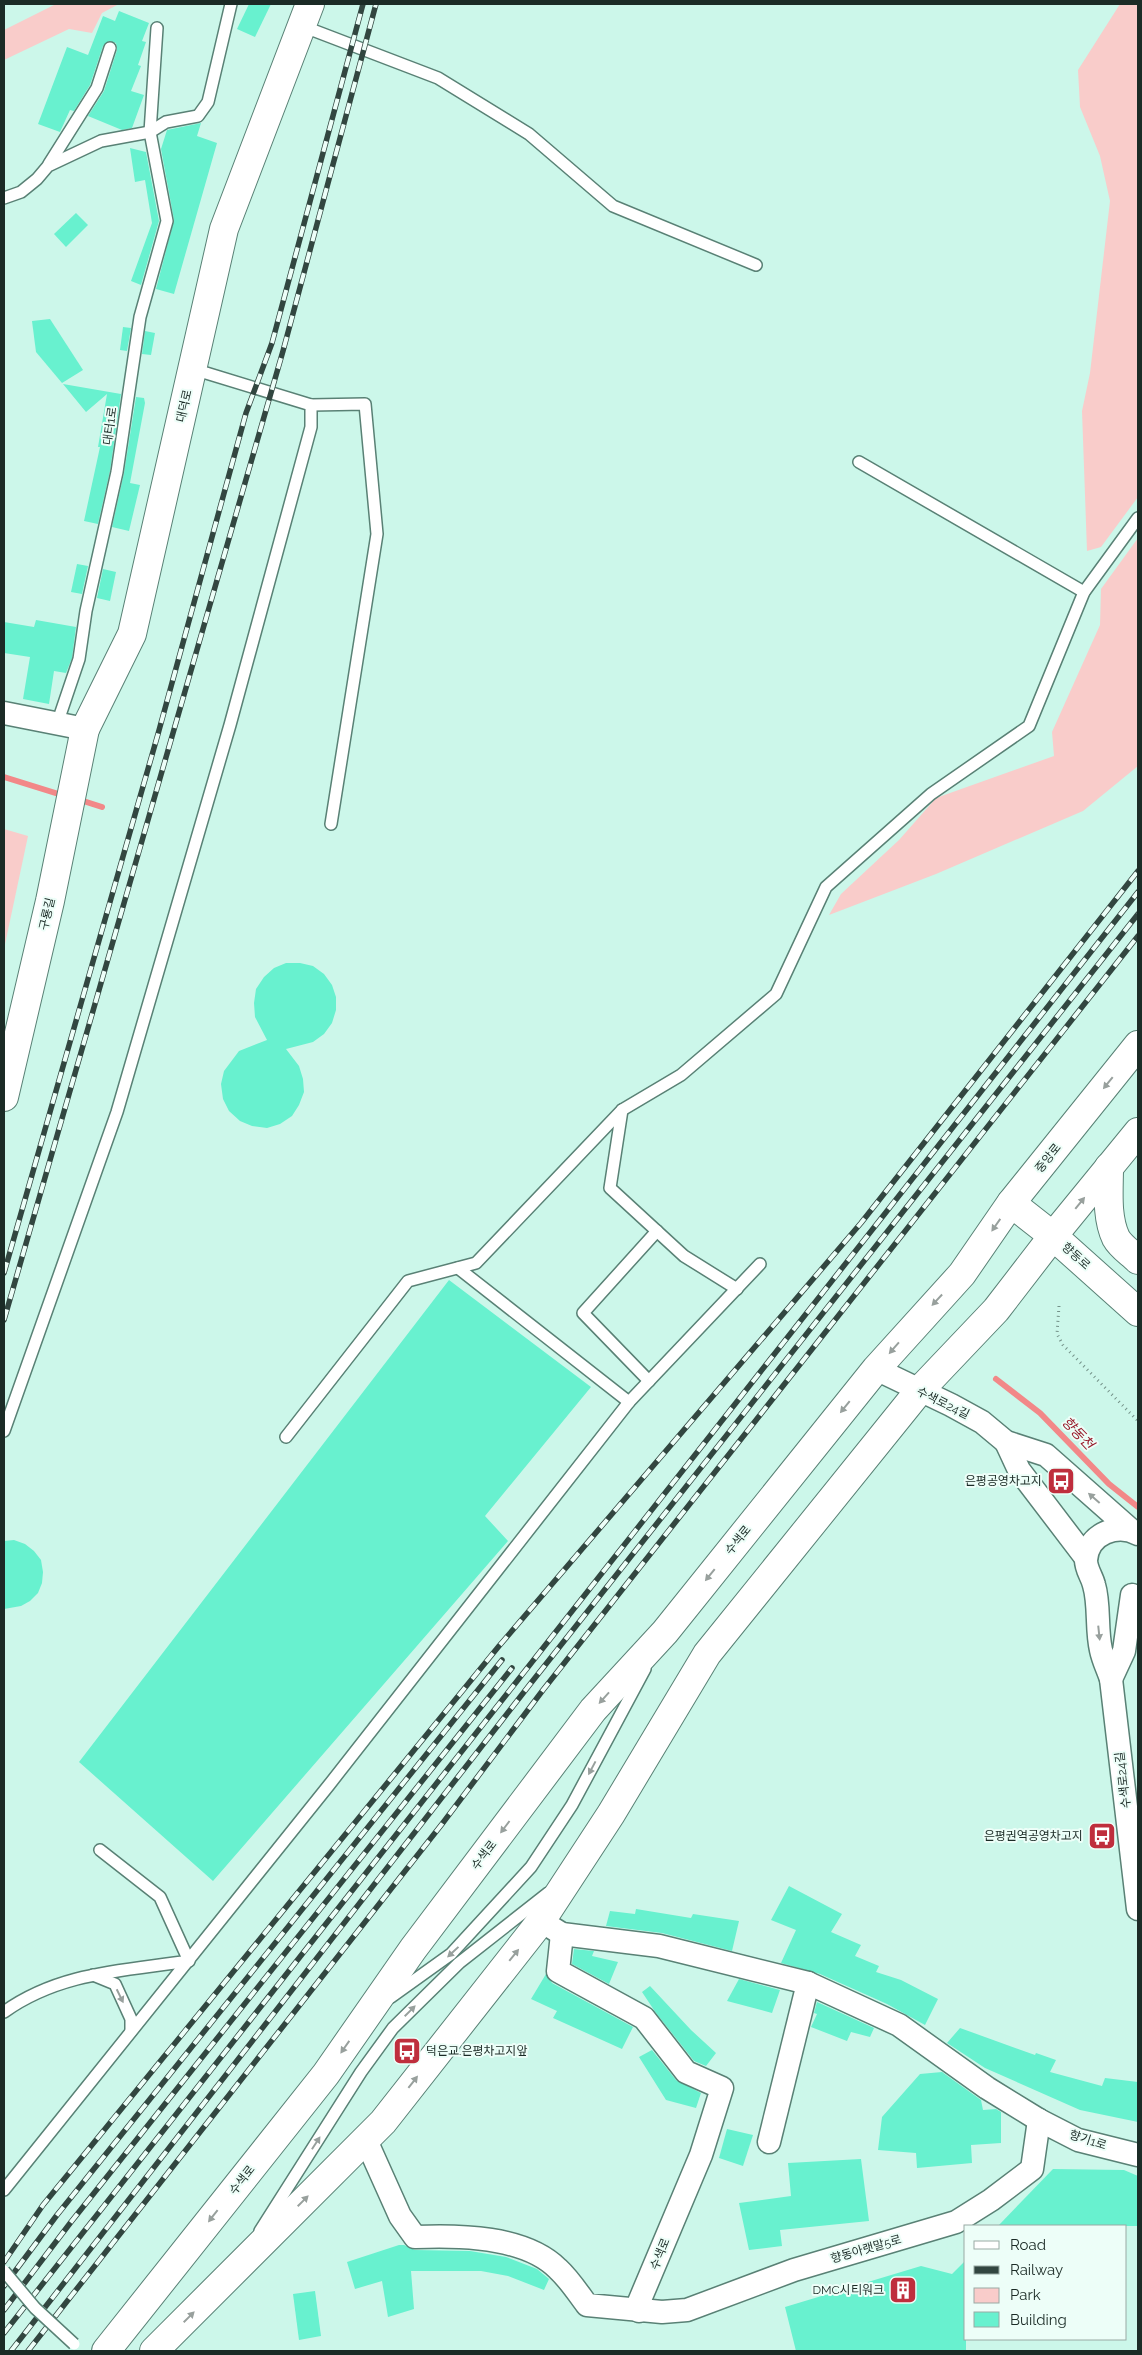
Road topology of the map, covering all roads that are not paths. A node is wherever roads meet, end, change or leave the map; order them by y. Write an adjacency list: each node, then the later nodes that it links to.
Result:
1 (231, 4): 5 (lane)
2 (306, 15): 8 (lane); 9 (main road, 대덕로)
3 (157, 28): 5 (lane, 대터1로)
4 (110, 48): 6 (lane)
5 (150, 132): 6 (lane); 15 (lane, 대터1로)
6 (48, 166): 7 (lane)
7 (4, 198)
8 (756, 265)
9 (193, 369): 10 (lane); 16 (main road, 대덕로)
10 (311, 405): 17 (lane); 35 (lane)
11 (859, 462): 13 (lane)
12 (1138, 518): 13 (lane)
13 (1084, 592): 20 (lane)
14 (4, 713): 15 (street)
15 (57, 724): 16 (street)
16 (83, 737): 19 (main road, 구룡길)
17 (332, 824)
18 (1138, 1045): 23 (main road, 중앙로, one-way to 23)
19 (4, 1097)
20 (622, 1110): 24 (lane); 28 (lane)
21 (1138, 1132): 22 (main road)
22 (1109, 1167): 25 (main road, one-way to 22); 26 (main road)
23 (1011, 1203): 25 (main road, 향동로); 31 (main road, 중앙로, one-way to 31)
24 (657, 1231): 29 (lane); 32 (lane)
25 (1053, 1236): 30 (main road, 향동로); 33 (main road)
26 (1138, 1260)
27 (760, 1264): 29 (lane)
28 (458, 1268): 34 (lane); 36 (lane)
29 (737, 1289): 32 (lane)
30 (1138, 1312)
31 (876, 1369): 33 (street, 수색로24길); 42 (main road, 수색로, one-way to 42)
32 (649, 1381): 34 (lane)
33 (919, 1391): 37 (street, 수색로24길); 45 (main road, 수색로)
34 (629, 1402): 48 (lane)
35 (4, 1431)
36 (286, 1438)
37 (1006, 1442): 38 (street, 수색로24길, one-way to 37); 39 (street, 수색로24길)
38 (1134, 1532): 39 (street, 수색로24길)
39 (1086, 1558): 40 (street, 수색로24길)
40 (1094, 1585): 41 (street); 43 (street, 수색로24길, one-way to 43)
41 (1135, 1593): 43 (street)
42 (664, 1632): 52 (main road, 수색로, one-way to 52); 52 (lane, one-way to 52)
43 (1111, 1680): 46 (street, 수색로24길)
44 (100, 1850): 48 (lane)
45 (570, 1876): 47 (main road, 수색로); 60 (lane, one-way to 45)
46 (1138, 1910)
47 (552, 1927): 50 (street); 55 (main road, 수색로, one-way to 47); 61 (street, 수색로)
48 (189, 1961): 49 (lane); 53 (lane)
49 (86, 1976): 51 (lane); 53 (lane, one-way to 53)
50 (808, 1983): 54 (street); 56 (street)
51 (4, 2012)
52 (368, 2013): 63 (main road, 수색로, one-way to 63)
53 (131, 2031): 58 (lane)
54 (1039, 2120): 57 (street, 향기1로); 61 (street, 향동아랫말5로)
55 (365, 2138): 60 (main road, 수색로, one-way to 55); 61 (street)
56 (769, 2142)
57 (1138, 2155)
58 (4, 2190)
59 (4, 2271): 62 (lane, bridge)
60 (233, 2272): 64 (main road, 수색로, one-way to 60)
61 (639, 2311)
62 (74, 2344)
63 (106, 2351)
64 (154, 2351)

